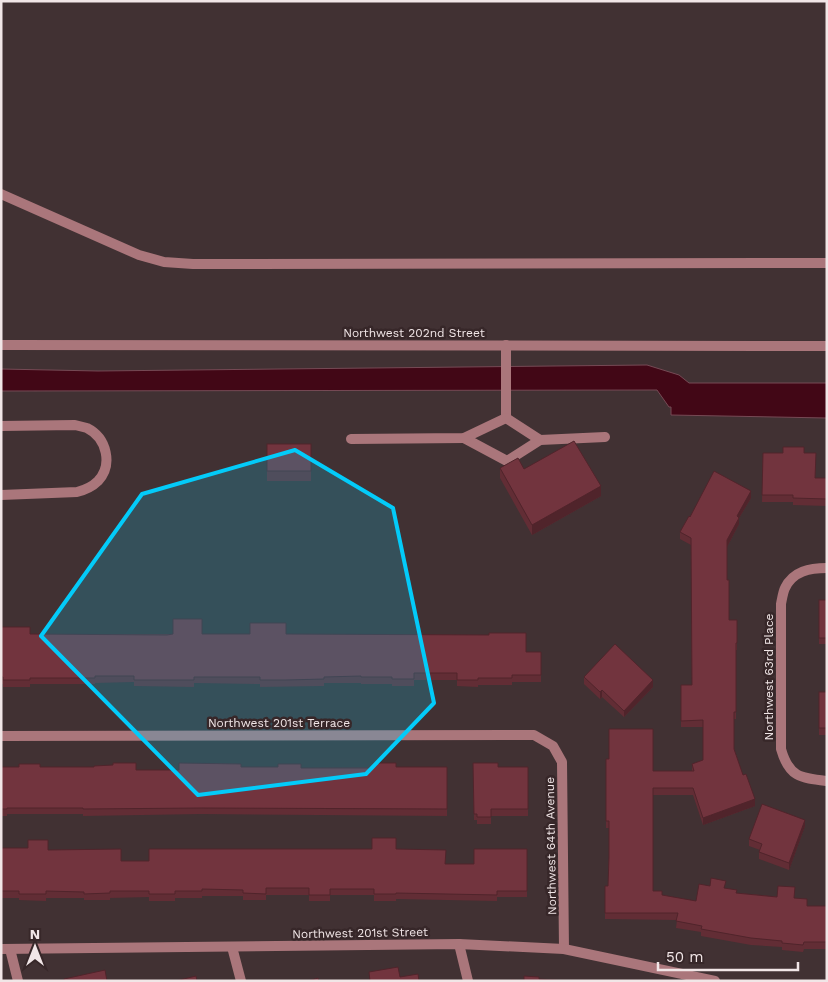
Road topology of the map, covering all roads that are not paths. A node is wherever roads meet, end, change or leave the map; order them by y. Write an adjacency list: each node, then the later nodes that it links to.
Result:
1 (1, 194): 2 (street)
2 (827, 262)
3 (1, 345): 4 (street, Northwest 202nd Street)
4 (506, 346): 5 (street, Northwest 202nd Street); 6 (street)
5 (827, 346)
6 (506, 418): 9 (street); 11 (street)
7 (1, 426): 12 (street)
8 (605, 437): 11 (street)
9 (464, 438): 10 (street); 11 (street)
10 (351, 439)
11 (540, 440)
12 (1, 495)
13 (827, 568): 16 (street, Northwest 63rd Place)
14 (1, 736): 15 (street, Northwest 201st Terrace)
15 (553, 746): 20 (street, Northwest 64th Avenue)
16 (827, 781)
17 (459, 944): 18 (street, Northwest 201st Street); 20 (street, Northwest 201st Street); 23 (street)
18 (232, 947): 19 (street, Northwest 201st Street); 22 (street)
19 (6, 949): 21 (street)
20 (564, 949): 24 (street, Northwest 201st Street)
21 (18, 981)
22 (241, 981)
23 (468, 981)
24 (715, 981)

